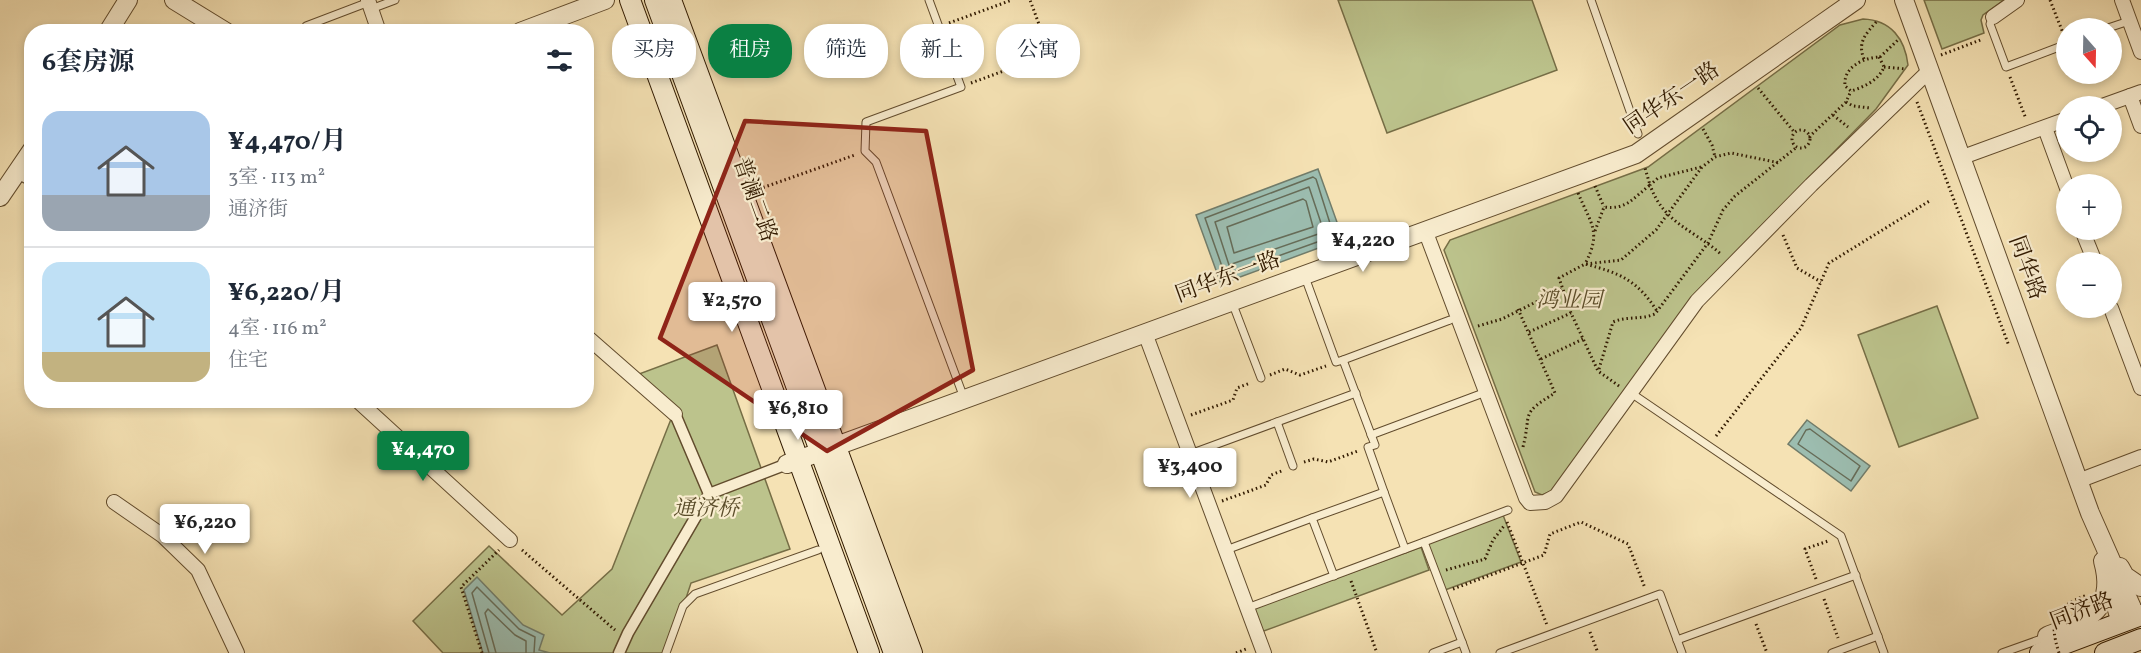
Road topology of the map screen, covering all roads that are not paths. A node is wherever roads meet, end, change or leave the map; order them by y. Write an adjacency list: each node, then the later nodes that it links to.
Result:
1 (128, 0): 19 (street)
2 (174, 0): 20 (street)
3 (395, 0): 15 (lane)
4 (605, 0): 23 (street)
5 (617, 0): 57 (main road)
6 (630, 0): 57 (main road)
7 (655, 0): 54 (main road, 普澜二路)
8 (671, 0): 54 (main road)
9 (929, 0): 49 (lane)
10 (1591, 0): 31 (lane)
11 (1856, 0): 36 (street, 同华东一路)
12 (1904, 0): 26 (street, 同华路)
13 (2017, 0): 16 (street)
14 (2122, 0): 17 (street)
15 (369, 4): 21 (lane); 22 (street)
16 (1993, 17): 24 (lane)
17 (2129, 21): 18 (lane); 25 (street)
18 (2122, 23)
19 (113, 24)
20 (213, 24)
21 (312, 24)
22 (376, 24)
23 (541, 24)
24 (2056, 48)
25 (2141, 52)
26 (1917, 67): 32 (street, 同华路); 48 (street)
27 (2135, 94): 29 (street)
28 (2056, 123): 30 (street)
29 (2141, 126)
30 (2044, 128): 32 (street); 33 (street)
31 (1638, 134)
32 (1960, 158): 59 (street, 同华路)
33 (2061, 174)
34 (24, 176): 35 (street)
35 (0, 197)
36 (1425, 230): 37 (street, 同华东一路); 46 (street)
37 (1304, 275): 38 (street, 同华东一路); 43 (lane)
38 (1232, 302): 41 (street, 同华东一路); 44 (lane)
39 (2115, 318): 45 (street)
40 (1450, 320): 43 (lane)
41 (1145, 333): 49 (street, 同华东一路); 55 (street)
42 (594, 343): 51 (street)
43 (1343, 360): 47 (lane)
44 (1261, 378)
45 (2141, 388)
46 (1486, 392): 48 (street); 53 (lane)
47 (1356, 393): 52 (lane); 53 (lane)
48 (1631, 393): 71 (lane)
49 (965, 400): 54 (street, 同华东一路)
50 (366, 408): 66 (street)
51 (675, 414): 61 (street)
52 (1277, 422): 55 (lane); 58 (lane)
53 (1371, 435): 60 (lane)
54 (829, 449): 57 (street, 同华东一路); 87 (main road, 普澜二路); 88 (main road)
55 (1190, 454): 70 (street)
56 (2141, 457): 59 (street)
57 (793, 462): 61 (street); 69 (main road); 86 (main road)
58 (1293, 466)
59 (2078, 481): 64 (street, 同华路)
60 (1384, 492): 65 (lane); 68 (lane)
61 (709, 494): 83 (street)
62 (114, 502): 82 (street)
63 (1506, 511): 67 (lane)
64 (2090, 513): 73 (street, 同华路); 74 (street)
65 (1312, 518): 70 (lane); 72 (lane)
66 (510, 540)
67 (1424, 542): 68 (lane); 79 (lane)
68 (1405, 549): 72 (lane)
69 (818, 550): 84 (lane); 85 (main road)
70 (1226, 550): 75 (street)
71 (1856, 575): 77 (lane); 78 (lane)
72 (1334, 576): 75 (lane)
73 (2115, 581): 76 (street, 同华路); 80 (street)
74 (2141, 587)
75 (1247, 608): 89 (street)
76 (2135, 631): 80 (main road, 同济路); 96 (main road, 同济路)
77 (1878, 636): 93 (lane); 94 (lane)
78 (1677, 640): 91 (lane); 92 (lane)
79 (1462, 642): 81 (lane); 90 (lane)
80 (2053, 644): 95 (lane)
81 (1436, 652)
82 (237, 653)
83 (619, 653)
84 (666, 653)
85 (855, 653)
86 (869, 653)
87 (894, 653)
88 (912, 653)
89 (1264, 653)
90 (1466, 653)
91 (1500, 653)
92 (1682, 653)
93 (1832, 653)
94 (1884, 653)
95 (2002, 653)
96 (2105, 653)

